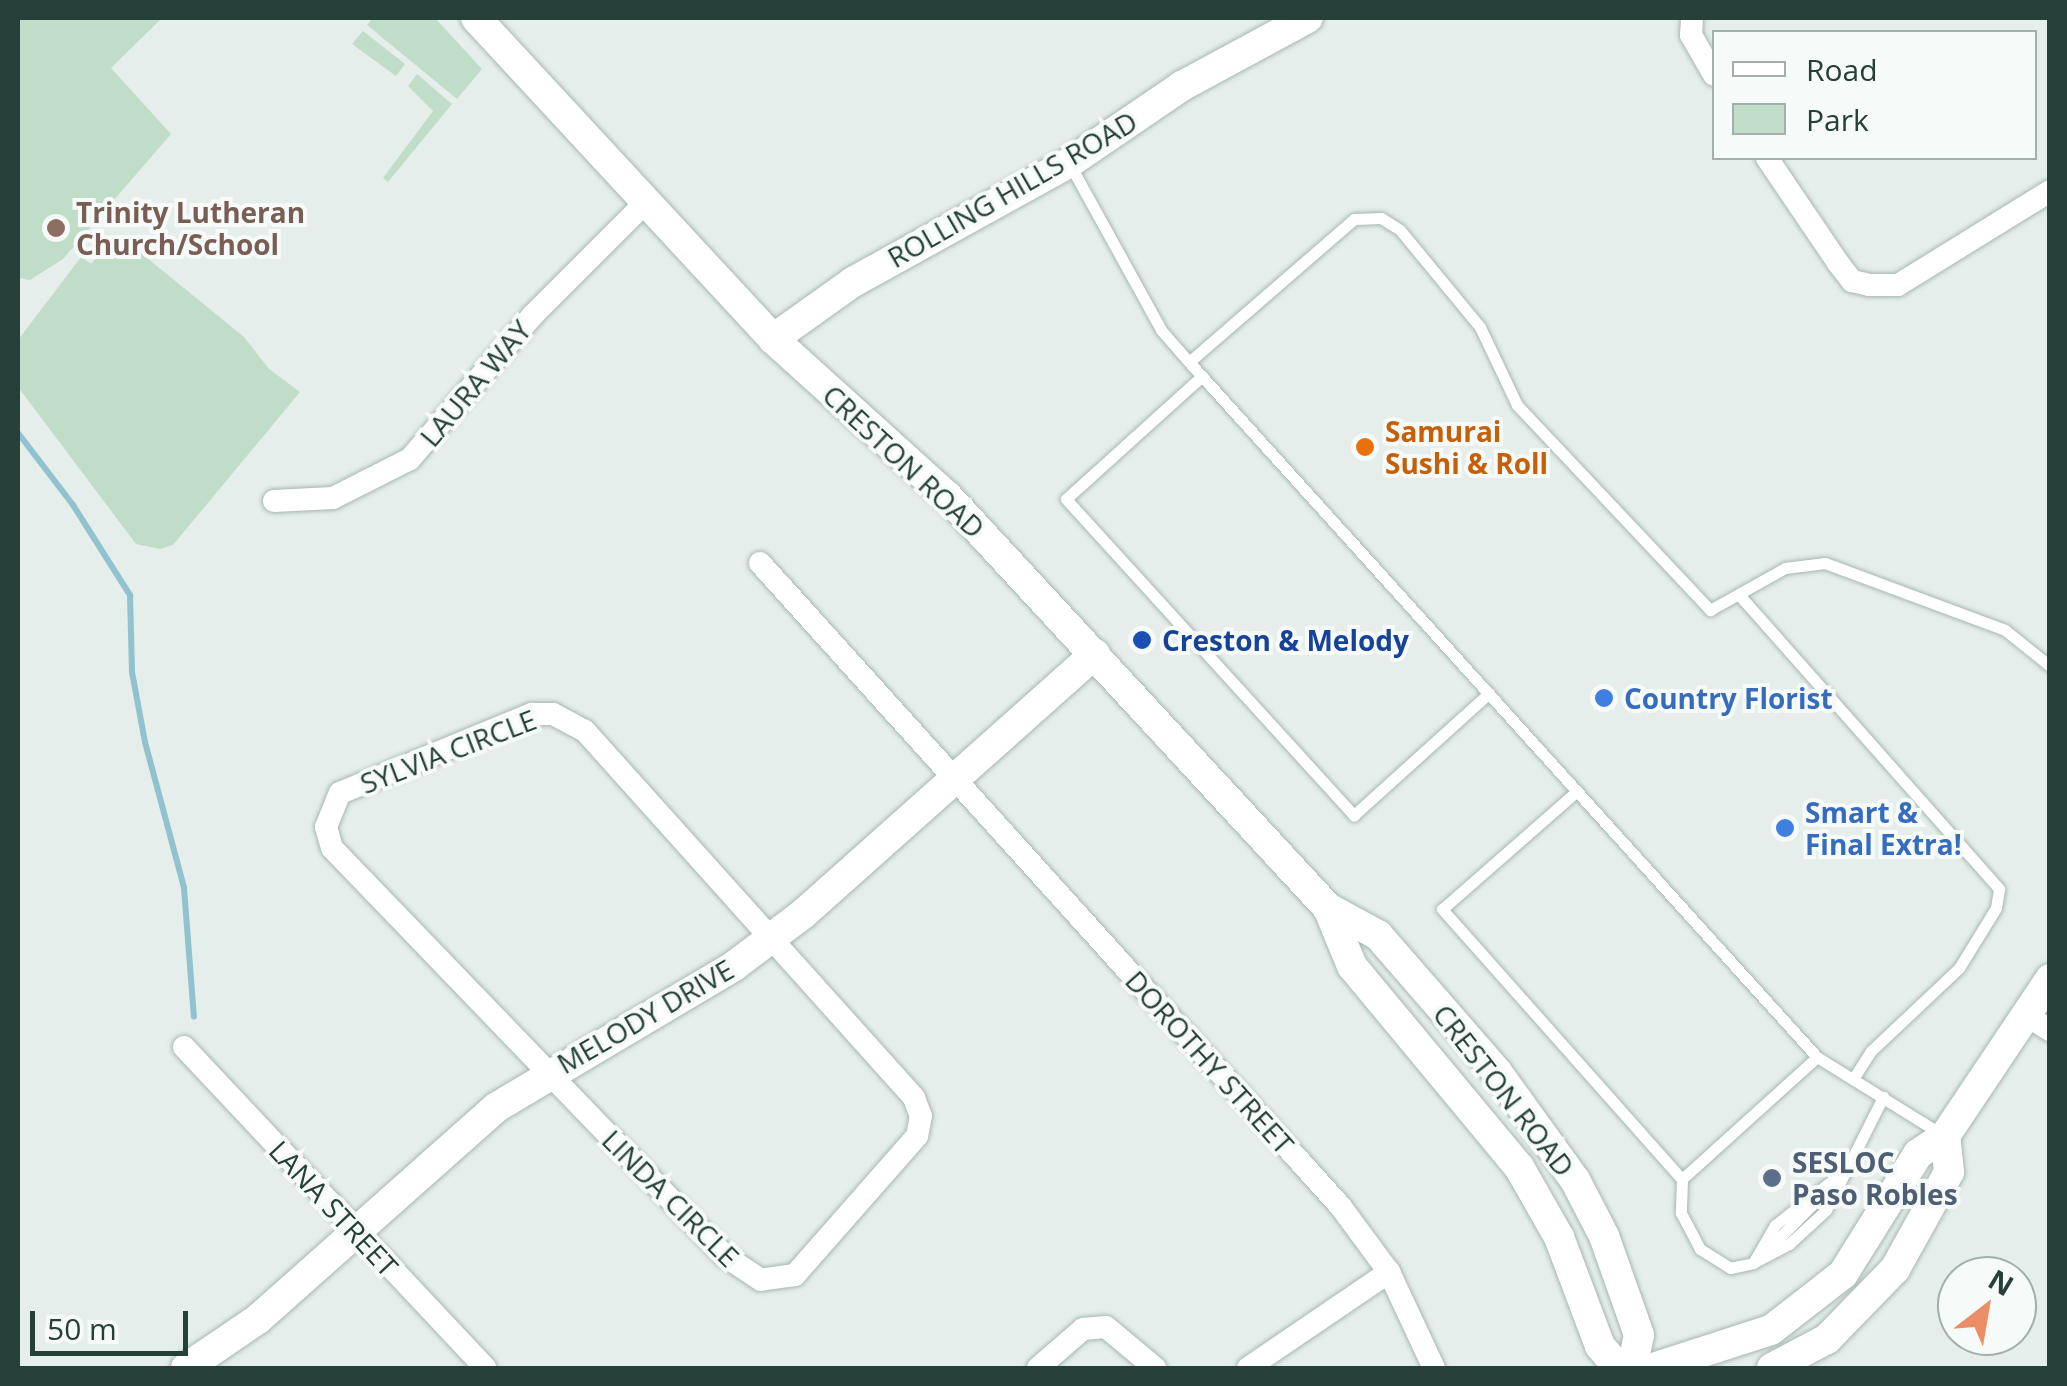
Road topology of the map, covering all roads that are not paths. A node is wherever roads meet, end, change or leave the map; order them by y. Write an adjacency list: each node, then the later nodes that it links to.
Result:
1 (476, 18): 8 (main road, CRESTON ROAD)
2 (1308, 18): 6 (main road, ROLLING HILLS ROAD)
3 (1692, 18): 4 (street)
4 (1712, 72)
5 (1768, 160): 7 (street)
6 (1069, 163): 9 (main road, ROLLING HILLS ROAD); 10 (lane)
7 (2050, 191)
8 (644, 204): 9 (main road, CRESTON ROAD); 12 (street, LAURA WAY)
9 (773, 339): 15 (main road, CRESTON ROAD)
10 (1190, 362): 11 (lane); 14 (lane)
11 (1202, 376): 17 (lane); 17 (lane)
12 (274, 501)
13 (760, 563): 18 (street, DOROTHY STREET)
14 (1742, 598): 16 (lane); 27 (lane)
15 (1096, 654): 18 (main road, MELODY DRIVE); 20 (main road, CRESTON ROAD)
16 (2050, 666)
17 (1489, 694): 19 (lane)
18 (954, 778): 21 (main road, MELODY DRIVE); 34 (street, DOROTHY STREET)
19 (1577, 791): 25 (lane); 31 (lane)
20 (1328, 908): 41 (main road, CRESTON ROAD); 42 (main road, CRESTON ROAD)
21 (772, 938): 26 (main road, MELODY DRIVE); 26 (street, LINDA CIRCLE); 26 (street, SYLVIA CIRCLE)
22 (2050, 979): 23 (main road)
23 (2036, 1022): 29 (main road)
24 (184, 1047): 32 (street, LANA STREET)
25 (1817, 1057): 27 (lane); 31 (lane)
26 (546, 1074): 32 (main road, MELODY DRIVE)
27 (1853, 1079): 28 (lane)
28 (1882, 1097): 29 (lane); 30 (lane)
29 (1945, 1136): 43 (main road); 44 (main road)
30 (1846, 1170): 33 (lane); 33 (lane)
31 (1682, 1180): 33 (lane)
32 (354, 1231): 35 (main road, MELODY DRIVE); 36 (street, LANA STREET)
33 (1752, 1264)
34 (1389, 1272): 39 (street); 40 (street, DOROTHY STREET)
35 (186, 1368)
36 (485, 1368)
37 (1038, 1368): 38 (street)
38 (1154, 1368)
39 (1248, 1368)
40 (1434, 1368)
41 (1619, 1368)
42 (1632, 1368)
43 (1653, 1368)
44 (1772, 1368)

